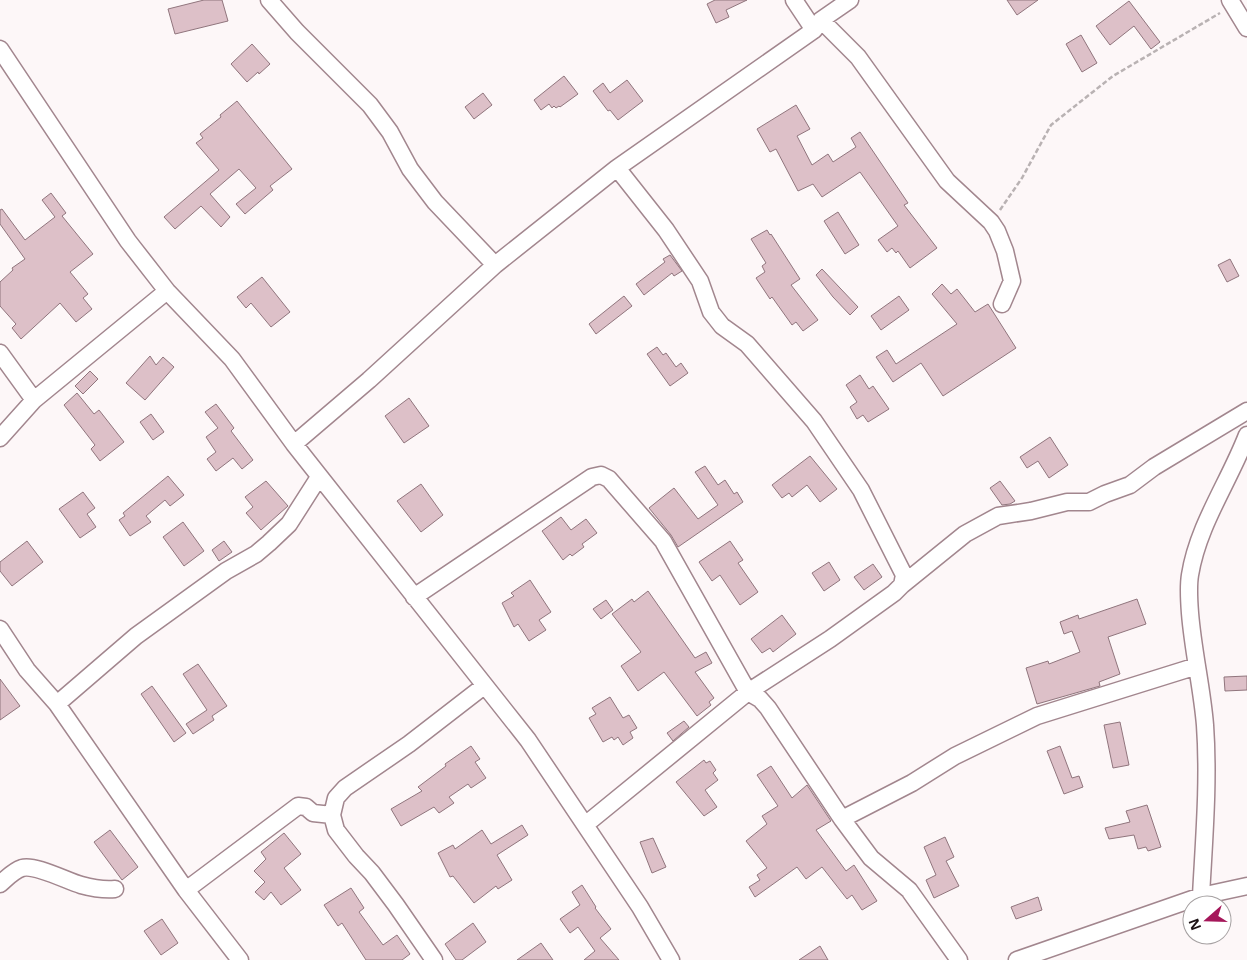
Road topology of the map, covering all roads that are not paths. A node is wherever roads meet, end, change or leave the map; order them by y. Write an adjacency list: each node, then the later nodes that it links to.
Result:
1 (269, 0): 9 (street)
2 (794, 0): 5 (street)
3 (850, 0): 5 (street)
4 (1232, 3): 6 (street)
5 (817, 25): 8 (street); 11 (street)
6 (1247, 28)
7 (0, 49): 10 (street)
8 (618, 168): 9 (street); 19 (street)
9 (495, 266): 17 (street)
10 (167, 291): 13 (street); 17 (street)
11 (1002, 304)
12 (0, 353): 13 (street)
13 (34, 400): 16 (street)
14 (1247, 411): 19 (street)
15 (1247, 435): 22 (street)
16 (0, 438)
17 (294, 444): 18 (street)
18 (320, 477): 20 (street); 25 (street)
19 (902, 585): 24 (street)
20 (414, 597): 23 (street); 24 (street)
21 (0, 629): 25 (street)
22 (1196, 666): 27 (street); 33 (street)
23 (484, 686): 26 (street); 28 (street)
24 (748, 692): 27 (street); 28 (street)
25 (57, 704): 32 (street)
26 (332, 815): 32 (street); 37 (street)
27 (842, 819): 39 (street)
28 (585, 825): 38 (street)
29 (0, 884): 31 (street)
30 (1247, 886): 34 (street)
31 (115, 890)
32 (186, 890): 36 (street)
33 (1201, 895)
34 (1206, 895)
35 (1182, 903): 40 (street)
36 (240, 960)
37 (434, 960)
38 (671, 960)
39 (959, 960)
40 (1017, 960)

